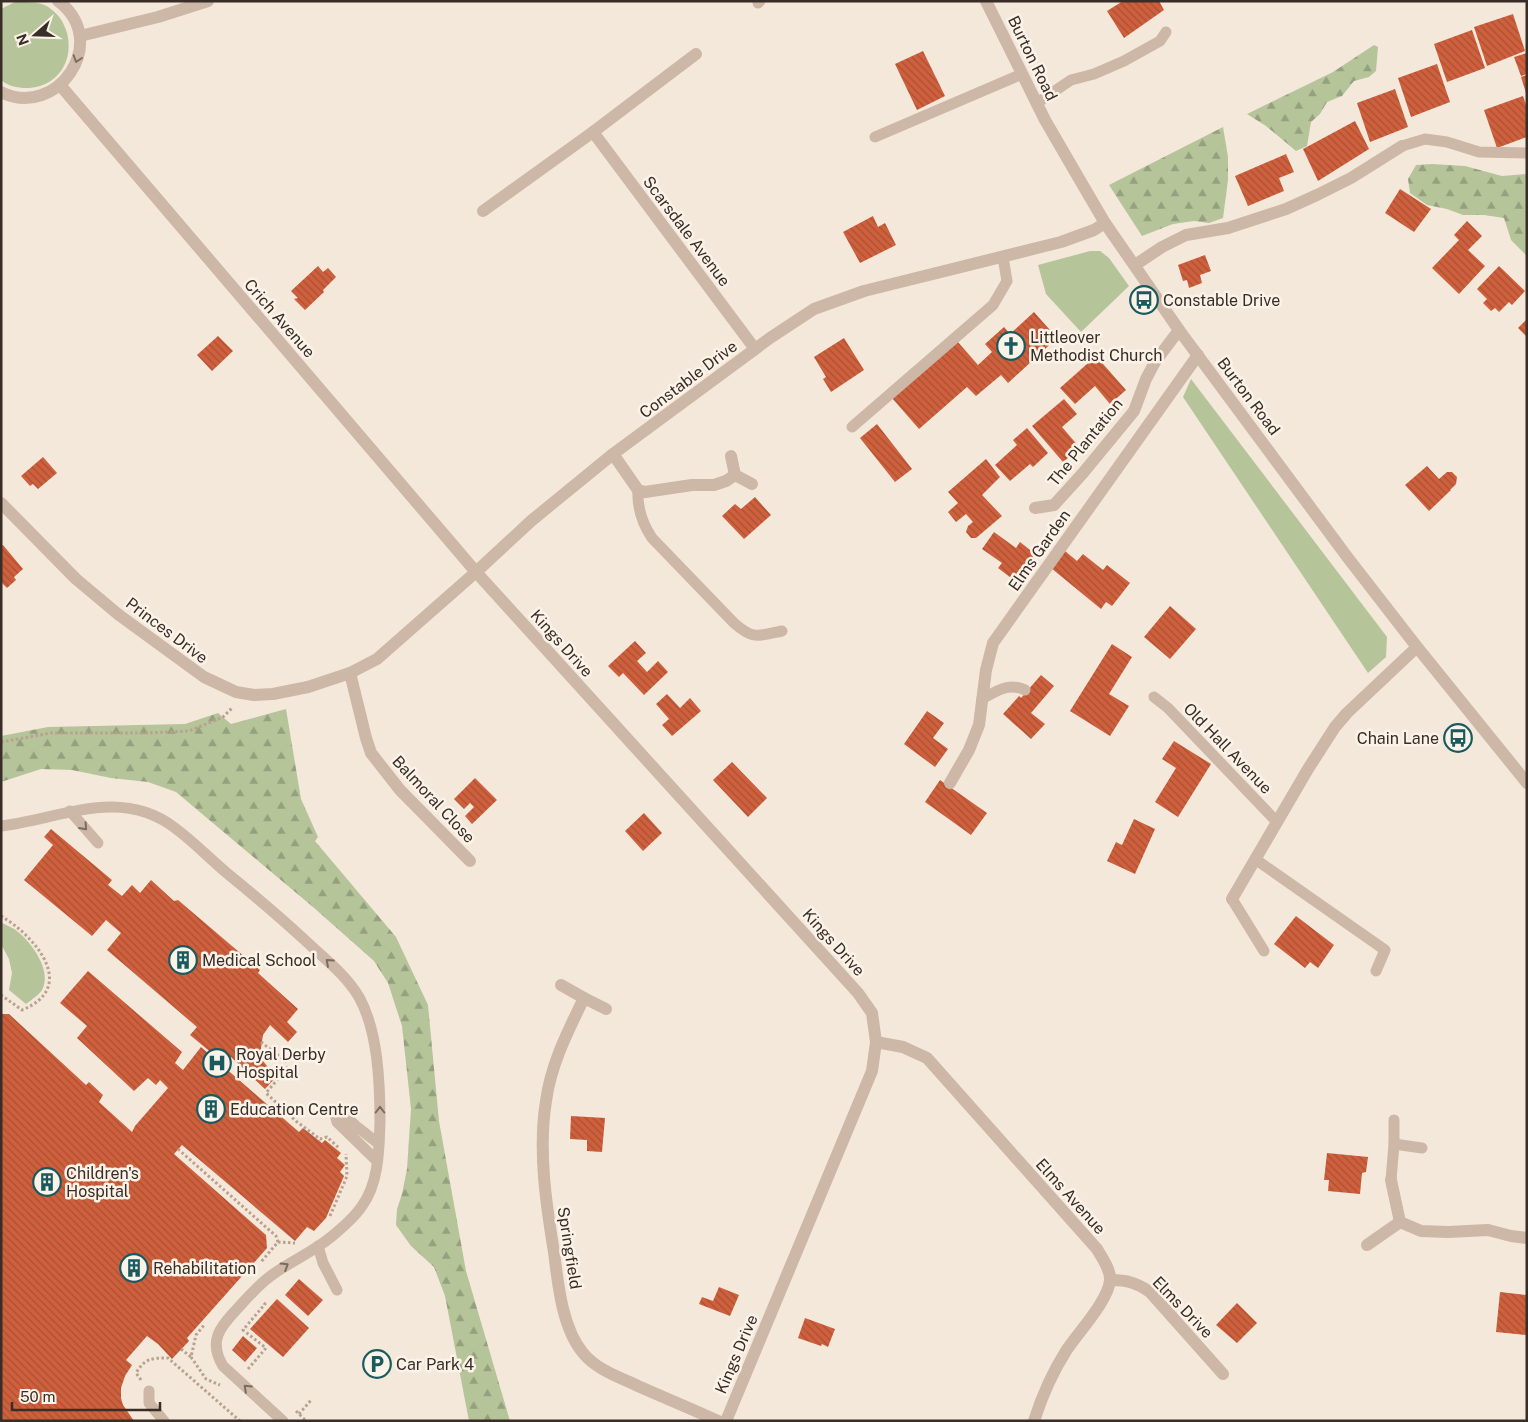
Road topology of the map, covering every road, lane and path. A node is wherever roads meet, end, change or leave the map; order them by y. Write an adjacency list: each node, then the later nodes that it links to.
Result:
1 (58, 1): 5 (street)
2 (208, 1): 5 (street)
3 (986, 1): 7 (street, Burton Road)
4 (1166, 32): 10 (lane)
5 (80, 36): 8 (street, one-way to 8)
6 (696, 54): 11 (street)
7 (1022, 74): 10 (street, Burton Road); 12 (lane)
8 (60, 85): 9 (street); 30 (street, Crich Avenue)
9 (1, 92)
10 (1037, 103): 16 (street, Burton Road)
11 (593, 132): 15 (street); 20 (street, Scarsdale Avenue)
12 (875, 138)
13 (1402, 146): 14 (lane); 18 (street)
14 (1527, 153)
15 (483, 211)
16 (1105, 222): 17 (street, Constable Drive); 18 (street, Burton Road)
17 (1002, 257): 20 (street, Constable Drive); 22 (lane)
18 (1135, 265): 19 (street, Burton Road)
19 (1179, 330): 21 (street, Burton Road); 29 (street, The Plantation)
20 (754, 350): 23 (street, Constable Drive)
21 (1198, 355): 32 (street, Burton Road); 37 (street, Elms Garden)
22 (852, 428)
23 (613, 454): 27 (street); 30 (street, Constable Drive)
24 (731, 456): 25 (street)
25 (735, 475): 26 (street); 27 (street)
26 (752, 484)
27 (638, 490): 31 (lane)
28 (1, 503): 35 (street, Princes Drive)
29 (1035, 508)
30 (476, 572): 33 (street, Constable Drive); 56 (street, Kings Drive)
31 (782, 631)
32 (1417, 647): 40 (street, Burton Road); 42 (street, Old Hall Avenue)
33 (350, 673): 35 (street, Princes Drive); 46 (street, Balmoral Close)
34 (1025, 690): 37 (lane)
35 (245, 694): 38 (path)
36 (1154, 697): 42 (lane, Old Hall Avenue)
37 (982, 699): 39 (street, Elms Garden)
38 (1, 742)
39 (950, 783)
40 (1527, 783)
41 (70, 811): 43 (lane); 44 (lane, one-way to 44); 58 (lane, one-way to 41)
42 (1278, 822): 45 (street, Old Hall Avenue)
43 (1, 826)
44 (98, 843)
45 (1255, 859): 47 (street, Old Hall Avenue); 50 (lane)
46 (470, 861)
47 (1232, 899): 49 (lane)
48 (1, 916): 52 (path)
49 (1264, 951)
50 (1376, 971)
51 (561, 985): 53 (street)
52 (1, 995)
53 (584, 998): 54 (street); 87 (street, Springfield)
54 (606, 1009)
55 (261, 1042): 64 (path)
56 (876, 1042): 72 (street, Elms Avenue); 88 (street, Kings Drive)
57 (1394, 1120): 59 (lane)
58 (379, 1144): 62 (lane); 62 (lane)
59 (1394, 1144): 60 (lane); 63 (lane)
60 (1422, 1148)
61 (178, 1149): 67 (path)
62 (377, 1161): 70 (lane)
63 (1390, 1180): 65 (street)
64 (326, 1221)
65 (1400, 1222): 66 (street); 69 (street)
66 (1527, 1238)
67 (278, 1242): 68 (path); 71 (path)
68 (298, 1242)
69 (1367, 1245)
70 (318, 1246): 73 (lane); 74 (lane, one-way to 70)
71 (260, 1264)
72 (1111, 1280): 77 (street, Elms Drive); 89 (street)
73 (337, 1290)
74 (252, 1292): 78 (path); 85 (lane, one-way to 74)
75 (209, 1320): 76 (path)
76 (181, 1349)
77 (1222, 1374)
78 (255, 1375)
79 (149, 1391): 83 (lane); 84 (path)
80 (312, 1399): 82 (path)
81 (292, 1407): 82 (path)
82 (299, 1414): 86 (path)
83 (164, 1421)
84 (240, 1421)
85 (283, 1421)
86 (306, 1421)
87 (718, 1421)
88 (726, 1421)
89 (1034, 1421)

